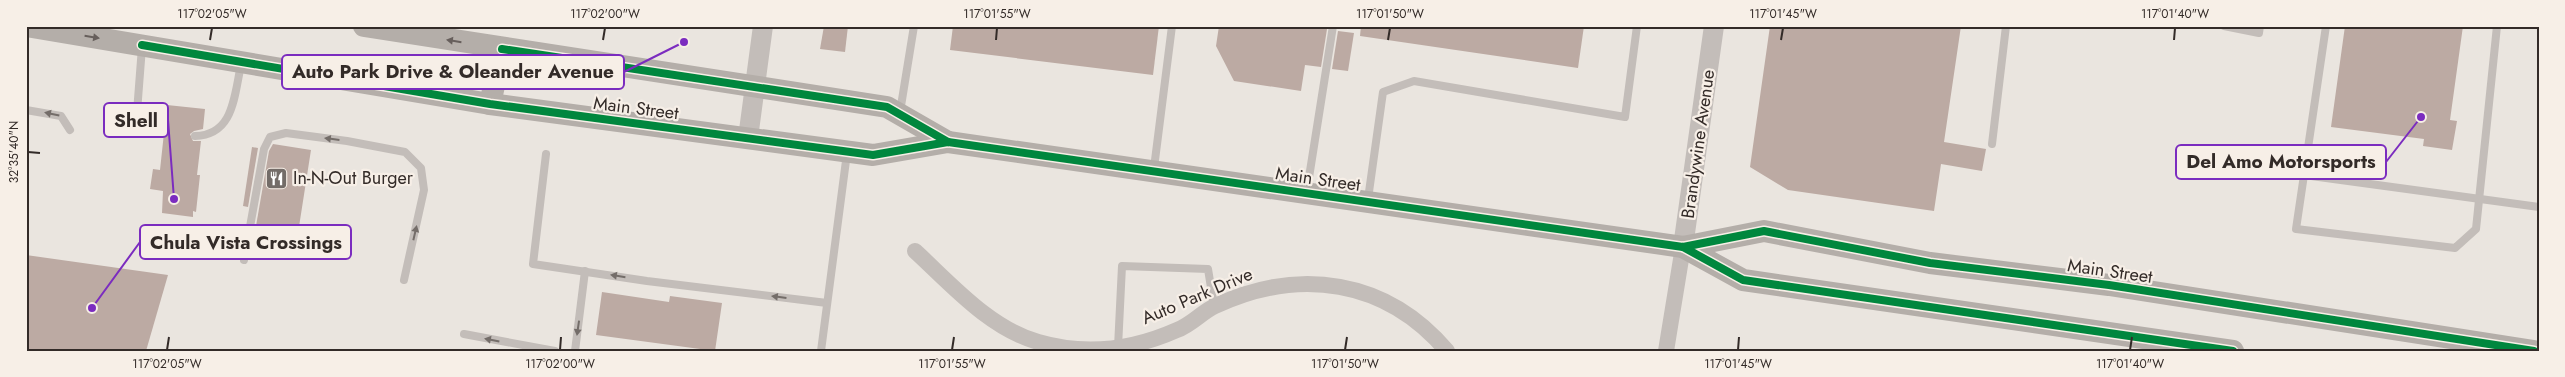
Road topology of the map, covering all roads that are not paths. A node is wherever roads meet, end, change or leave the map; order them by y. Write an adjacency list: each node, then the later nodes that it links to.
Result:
1 (26, 26): 14 (main road, Main Street, one-way to 14)
2 (364, 26): 15 (main road, Main Street, one-way to 2)
3 (763, 26): 17 (street)
4 (914, 26): 20 (lane)
5 (1172, 26): 29 (lane)
6 (1333, 26): 31 (lane)
7 (1636, 26): 33 (lane)
8 (1714, 26): 35 (street, Brandywine Avenue)
9 (2006, 26): 26 (lane)
10 (2224, 26): 11 (lane)
11 (2260, 26)
12 (2326, 26): 30 (lane)
13 (2497, 26): 32 (lane)
14 (142, 45): 16 (main road, Main Street); 22 (lane)
15 (502, 49): 17 (main road, Main Street); 18 (main road)
16 (242, 62): 18 (main road, Main Street); 23 (lane)
17 (755, 88): 20 (main road, Main Street); 24 (street)
18 (490, 104): 24 (main road, Main Street)
19 (26, 110): 21 (lane, one-way to 19)
20 (900, 114): 25 (main road, Main Street)
21 (70, 130)
22 (158, 130)
23 (195, 136)
24 (748, 138): 27 (main road, Main Street)
25 (948, 142): 27 (main road, Main Street); 29 (main road, Main Street)
26 (1992, 144)
27 (847, 152): 40 (lane)
28 (546, 154): 38 (lane)
29 (1154, 171): 31 (main road, Main Street)
30 (2304, 175): 32 (lane); 32 (lane)
31 (1307, 192): 33 (main road, Main Street)
32 (2480, 198): 34 (lane)
33 (1367, 201): 35 (main road, Main Street)
34 (2539, 207)
35 (1683, 247): 50 (street, Brandywine Avenue); 51 (main road, Main Street); 52 (main road, Main Street)
36 (915, 251): 45 (street, Auto Park Drive)
37 (244, 260): 39 (lane, one-way to 37)
38 (585, 271): 40 (lane, one-way to 38); 47 (lane, one-way to 47)
39 (404, 280)
40 (827, 303): 48 (lane)
41 (1214, 306): 45 (street, Auto Park Drive); 45 (lane); 49 (street, Auto Park Drive)
42 (464, 334): 44 (lane, one-way to 42)
43 (2539, 347): 53 (street)
44 (538, 350): 46 (lane)
45 (1118, 350)
46 (555, 351)
47 (575, 351)
48 (821, 351)
49 (1448, 351)
50 (1666, 351)
51 (2233, 351)
52 (2534, 351)
53 (2538, 351)

